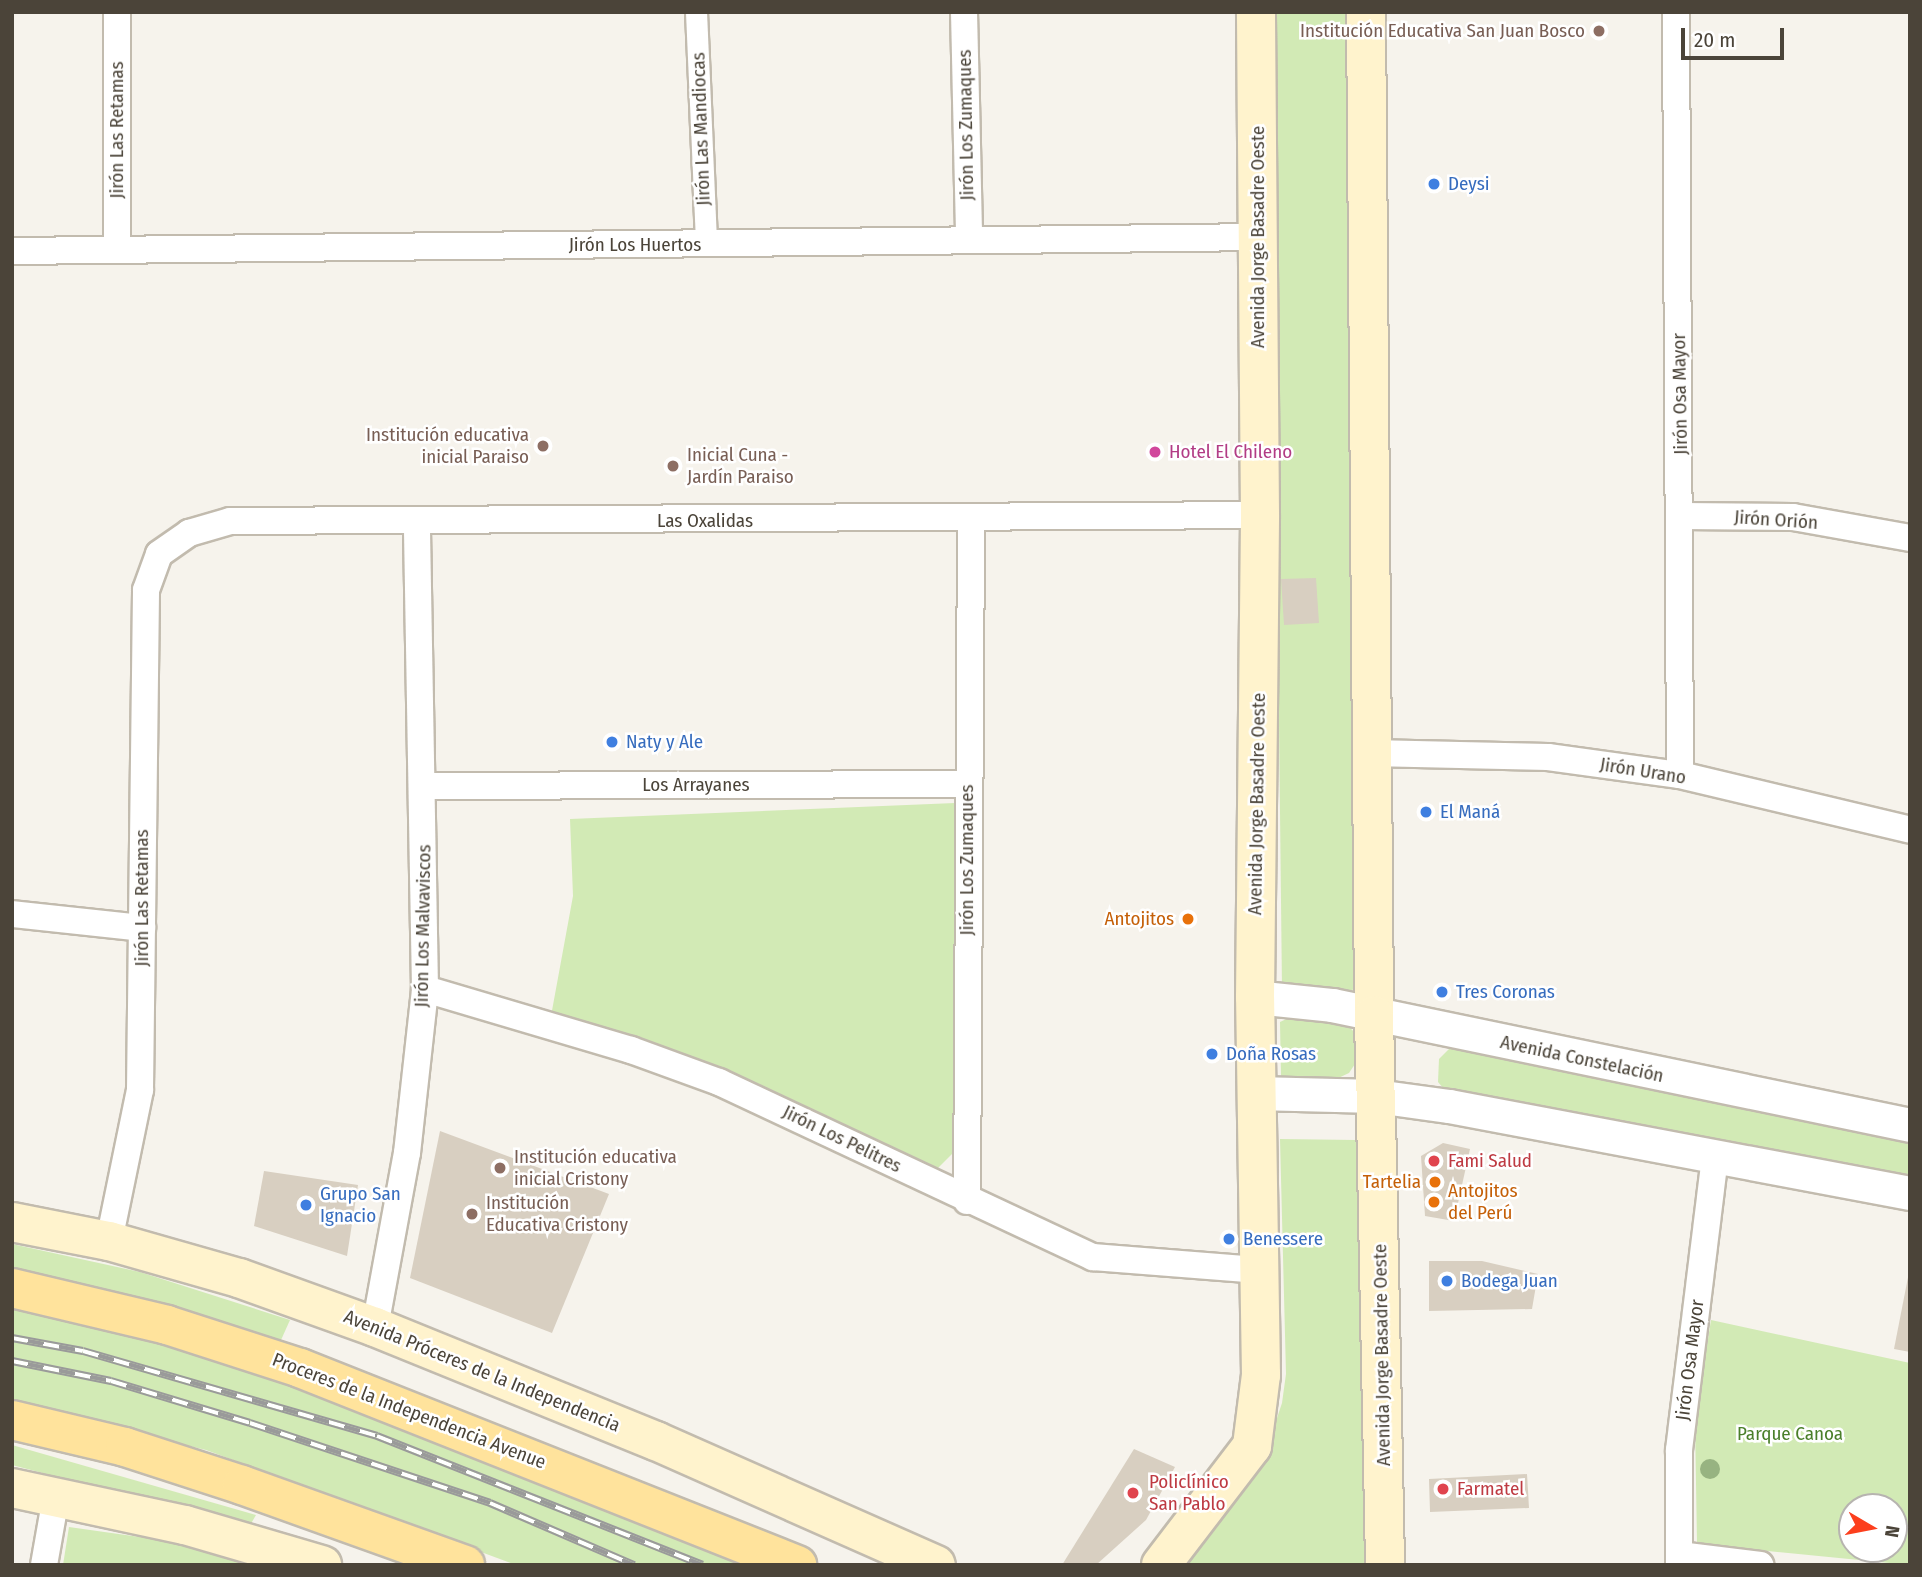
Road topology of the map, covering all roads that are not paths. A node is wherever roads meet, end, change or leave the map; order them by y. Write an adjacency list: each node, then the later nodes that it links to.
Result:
1 (117, 12): 10 (street, Jirón Las Retamas)
2 (696, 12): 9 (street, Jirón Las Mandiocas)
3 (964, 12): 8 (street, Jirón Los Zumaques)
4 (1256, 12): 7 (main road, Avenida Jorge Basadre Oeste)
5 (1366, 12): 18 (main road, Avenida Jorge Basadre Oeste)
6 (1676, 12): 13 (street, Jirón Osa Mayor)
7 (1258, 237): 8 (street, Jirón Los Huertos); 12 (main road, Avenida Jorge Basadre Oeste)
8 (968, 239): 9 (street, Jirón Los Huertos)
9 (706, 245): 10 (street, Jirón Los Huertos)
10 (117, 248): 11 (street, Jirón Los Huertos)
11 (12, 251)
12 (1260, 515): 14 (street, Las Oxalidas); 26 (main road, Avenida Jorge Basadre Oeste)
13 (1682, 516): 16 (street, Jirón Orión); 19 (street, Jirón Osa Mayor)
14 (971, 520): 15 (street, Las Oxalidas); 20 (street, Jirón Los Zumaques)
15 (417, 521): 17 (street, Las Oxalidas); 21 (street, Jirón Los Malvaviscos)
16 (1910, 538)
17 (159, 554): 24 (street, Jirón Las Retamas)
18 (1371, 753): 19 (street, Jirón Urano); 27 (main road, Avenida Jorge Basadre Oeste)
19 (1680, 775): 22 (street, Jirón Urano)
20 (967, 784): 21 (street, Los Arrayanes); 33 (street, Jirón Los Zumaques)
21 (424, 786): 25 (street, Jirón Los Malvaviscos)
22 (1910, 830)
23 (12, 914): 24 (street)
24 (142, 928): 35 (street, Jirón Las Retamas)
25 (425, 989): 33 (street, Jirón Los Pelitres); 38 (street, Jirón Los Malvaviscos)
26 (1255, 996): 27 (street, Avenida Constelación); 28 (main road, Avenida Jorge Basadre Oeste)
27 (1374, 1015): 29 (main road, Avenida Jorge Basadre Oeste); 30 (street, Avenida Constelación)
28 (1255, 1093): 29 (street); 36 (main road, Avenida Jorge Basadre Oeste)
29 (1376, 1096): 31 (street); 49 (main road, Avenida Jorge Basadre Oeste)
30 (1910, 1125)
31 (1715, 1156): 32 (street); 42 (street, Jirón Osa Mayor)
32 (1910, 1193)
33 (967, 1201): 36 (street, Jirón Los Pelitres)
34 (12, 1222): 35 (main road, Avenida Próceres de la Independencia)
35 (109, 1241): 38 (main road, Avenida Próceres de la Independencia)
36 (1259, 1270): 48 (main road, Avenida Jorge Basadre Oeste)
37 (12, 1288): 46 (main road, Proceres de la Independencia Avenue)
38 (375, 1327): 47 (main road, Avenida Próceres de la Independencia)
39 (12, 1420): 45 (main road)
40 (12, 1488): 41 (main road)
41 (57, 1497): 43 (street); 44 (main road)
42 (1679, 1560): 50 (street)
43 (44, 1565)
44 (322, 1565)
45 (465, 1565)
46 (796, 1565)
47 (936, 1565)
48 (1161, 1565)
49 (1385, 1565)
50 (1760, 1565)

